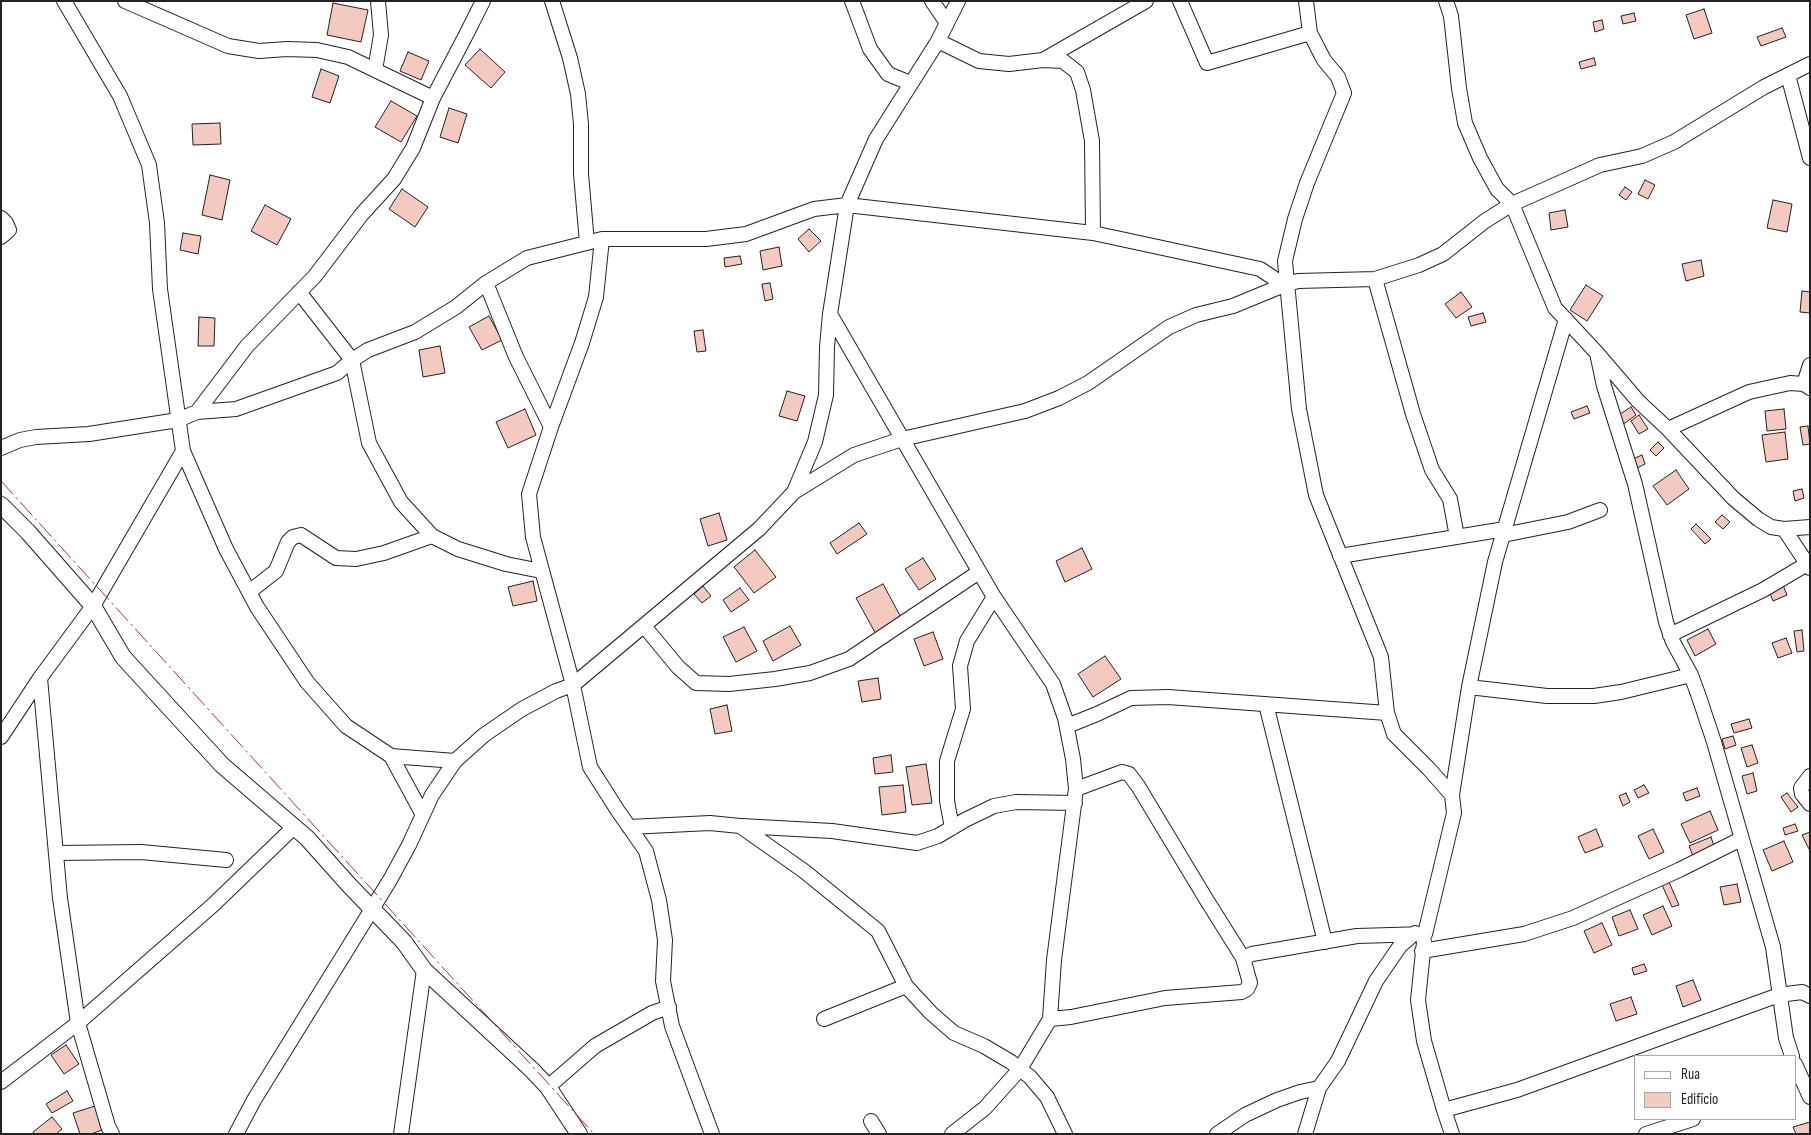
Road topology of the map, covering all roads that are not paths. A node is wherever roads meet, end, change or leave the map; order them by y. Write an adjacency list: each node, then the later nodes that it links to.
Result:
1 (64, 1): 41 (street)
2 (125, 1): 18 (street)
3 (378, 1): 18 (street)
4 (483, 1): 21 (street)
5 (552, 1): 29 (street)
6 (852, 1): 20 (street)
7 (932, 1): 13 (street)
8 (958, 1): 13 (street)
9 (1146, 1): 16 (street)
10 (1180, 1): 14 (street)
11 (1306, 1): 14 (street)
12 (1446, 1): 23 (street)
13 (947, 23): 15 (street)
14 (1310, 33): 32 (street)
15 (938, 41): 16 (street); 20 (street)
16 (1043, 60): 26 (street)
17 (1810, 64): 19 (street)
18 (375, 70): 21 (street)
19 (1788, 75): 22 (street); 23 (street)
20 (910, 83): 24 (street)
21 (433, 98): 33 (street)
22 (1810, 158)
23 (1512, 204): 30 (street); 35 (street)
24 (847, 205): 26 (street); 28 (street); 34 (street)
25 (1, 218): 27 (street)
26 (1093, 233): 32 (street)
27 (1, 237)
28 (602, 239): 29 (street); 42 (street)
29 (587, 243): 31 (street)
30 (1375, 278): 32 (street); 54 (street)
31 (486, 283): 37 (street); 42 (street)
32 (1285, 284): 44 (street); 55 (street)
33 (299, 292): 37 (street); 40 (street)
34 (830, 314): 44 (street); 47 (street)
35 (1566, 319): 36 (street); 52 (street)
36 (1597, 352): 43 (street); 63 (street)
37 (352, 360): 40 (street); 53 (street)
38 (1810, 365): 39 (street)
39 (1807, 386): 43 (street)
40 (196, 412): 41 (street)
41 (178, 420): 45 (street); 46 (street)
42 (551, 427): 57 (street)
43 (1668, 430): 51 (street)
44 (902, 439): 47 (street); 58 (street)
45 (1, 448)
46 (182, 451): 59 (street); 61 (street)
47 (794, 492): 62 (street)
48 (1, 505): 61 (street)
49 (1600, 510): 52 (street)
50 (1810, 527): 51 (street)
51 (1784, 529): 56 (street)
52 (1504, 532): 54 (street); 67 (street)
53 (432, 536): 57 (street); 59 (street)
54 (1457, 537): 55 (street)
55 (1340, 556): 69 (street)
56 (1808, 566): 63 (street)
57 (541, 571): 66 (street)
58 (980, 572): 60 (street); 62 (street)
59 (249, 592): 72 (street)
60 (994, 597): 70 (street); 82 (street)
61 (93, 606): 65 (street); 80 (street)
62 (644, 626): 66 (street)
63 (1670, 635): 64 (street)
64 (1690, 675): 67 (street); 83 (street)
65 (40, 678): 71 (street); 84 (street)
66 (573, 685): 73 (street); 81 (street)
67 (1469, 688): 75 (street)
68 (1266, 704): 69 (street); 70 (street); 88 (street)
69 (1387, 713): 75 (street)
70 (1067, 726): 76 (street)
71 (1, 737)
72 (391, 756): 73 (street); 78 (street)
73 (455, 761): 78 (street)
74 (1810, 776): 77 (street)
75 (1452, 795): 87 (street)
76 (1076, 796): 82 (street); 90 (street); 97 (street)
77 (1810, 804)
78 (423, 814): 86 (street)
79 (740, 826): 81 (street); 82 (street); 92 (street)
80 (294, 827): 86 (street); 98 (street)
81 (629, 827): 95 (street)
82 (952, 828)
83 (1741, 839): 89 (street); 93 (street)
84 (56, 853): 85 (street); 98 (street)
85 (226, 860)
86 (371, 908): 91 (street); 110 (street)
87 (1420, 934): 88 (street); 89 (street); 104 (street)
88 (1325, 942): 90 (street)
89 (1422, 951): 106 (street)
90 (1243, 958): 97 (street)
91 (424, 970): 103 (street); 111 (street)
92 (906, 986): 96 (street); 100 (street)
93 (1779, 995): 94 (street); 99 (street); 106 (street)
94 (1810, 996)
95 (668, 1007): 103 (street); 113 (street)
96 (824, 1019)
97 (1050, 1019): 100 (street)
98 (78, 1023): 102 (street); 109 (street)
99 (1792, 1055)
100 (1020, 1070): 115 (street); 116 (street)
101 (1796, 1073): 105 (street)
102 (1, 1082)
103 (548, 1087): 112 (street)
104 (1318, 1088): 117 (street); 118 (street)
105 (1810, 1097)
106 (1444, 1110): 119 (street)
107 (1690, 1120): 120 (street)
108 (871, 1121): 114 (street)
109 (112, 1134)
110 (236, 1134)
111 (401, 1134)
112 (579, 1134)
113 (712, 1134)
114 (879, 1134)
115 (952, 1134)
116 (1065, 1134)
117 (1217, 1134)
118 (1305, 1134)
119 (1452, 1134)
120 (1646, 1134)

